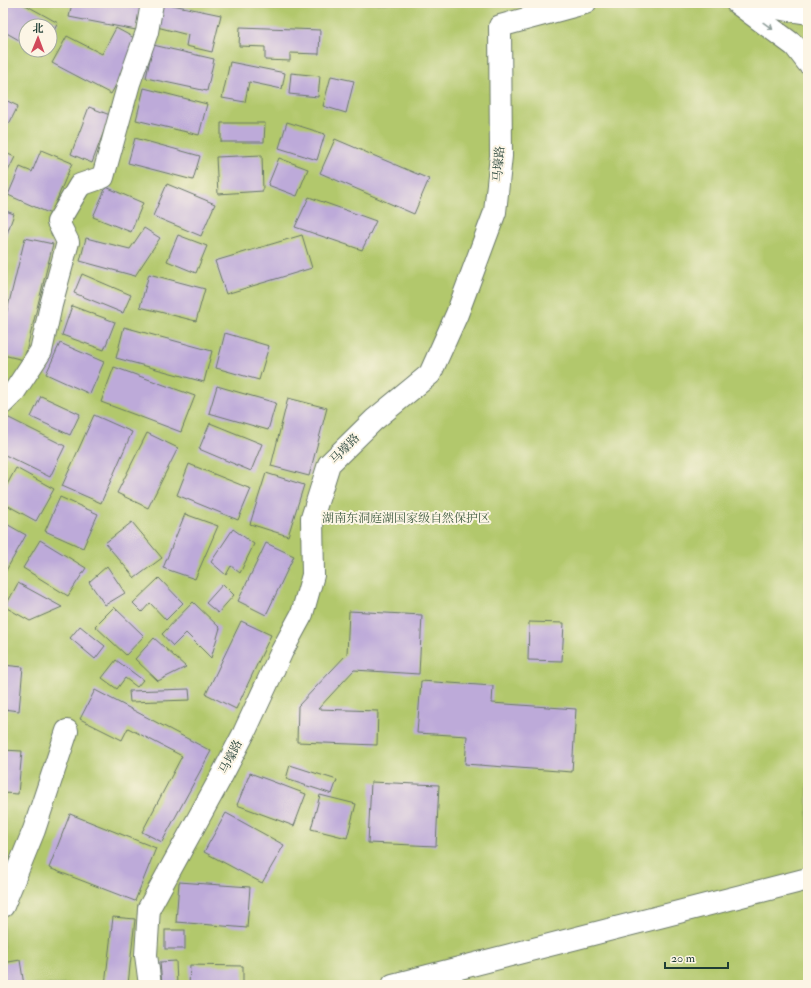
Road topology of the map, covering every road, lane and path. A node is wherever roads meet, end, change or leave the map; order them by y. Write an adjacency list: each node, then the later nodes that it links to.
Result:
1 (152, 3): 7 (street)
2 (584, 3): 11 (street, 马壕路)
3 (737, 3): 6 (street, one-way to 6)
4 (743, 3): 5 (street)
5 (808, 13)
6 (808, 63)
7 (3, 403)
8 (67, 731): 10 (street)
9 (808, 879): 12 (street)
10 (3, 906)
11 (150, 985)
12 (393, 985)

